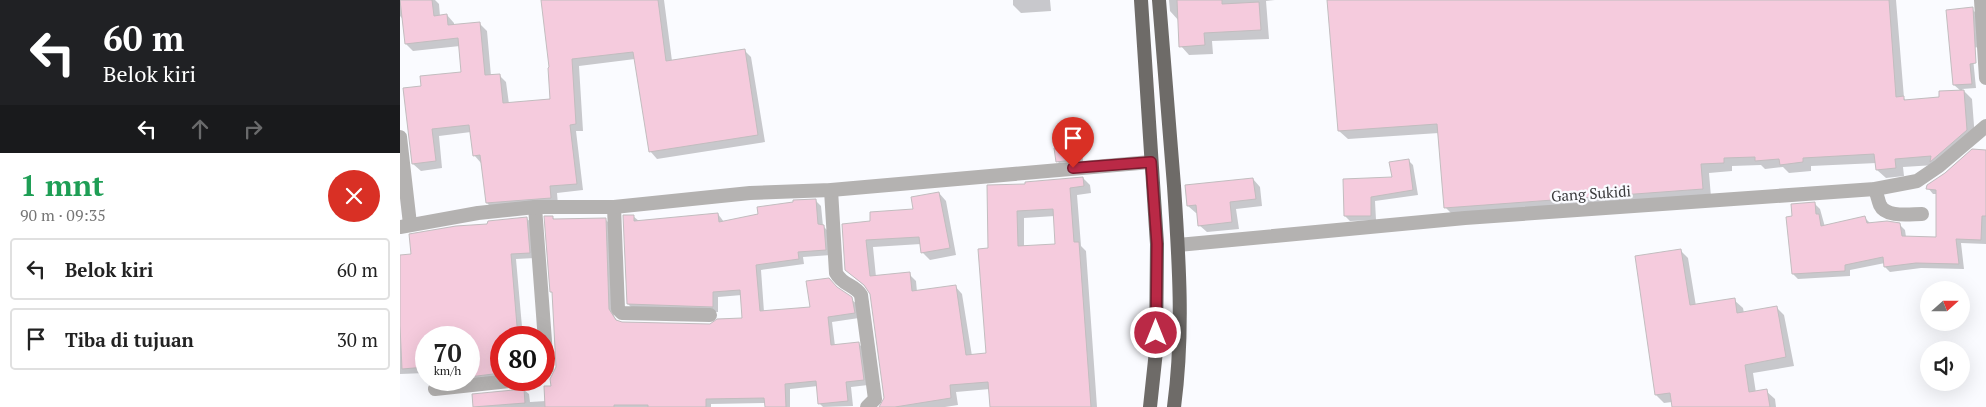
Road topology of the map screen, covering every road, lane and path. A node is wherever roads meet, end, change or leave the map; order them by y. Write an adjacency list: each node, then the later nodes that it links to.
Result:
1 (1141, 0): 7 (highway)
2 (1159, 0): 14 (highway)
3 (1981, 0): 4 (street)
4 (1986, 78)
5 (1986, 126): 8 (street, Gang Sukidi)
6 (400, 137): 13 (street)
7 (1151, 162): 9 (street); 18 (highway)
8 (1875, 189): 12 (street); 14 (street, Gang Sukidi)
9 (831, 190): 10 (street); 17 (street)
10 (614, 207): 11 (street); 15 (street)
11 (535, 208): 13 (street); 16 (street)
12 (1922, 214)
13 (405, 225)
14 (1178, 245): 19 (highway)
15 (710, 315)
16 (545, 326)
17 (867, 407)
18 (1150, 407)
19 (1174, 407)

